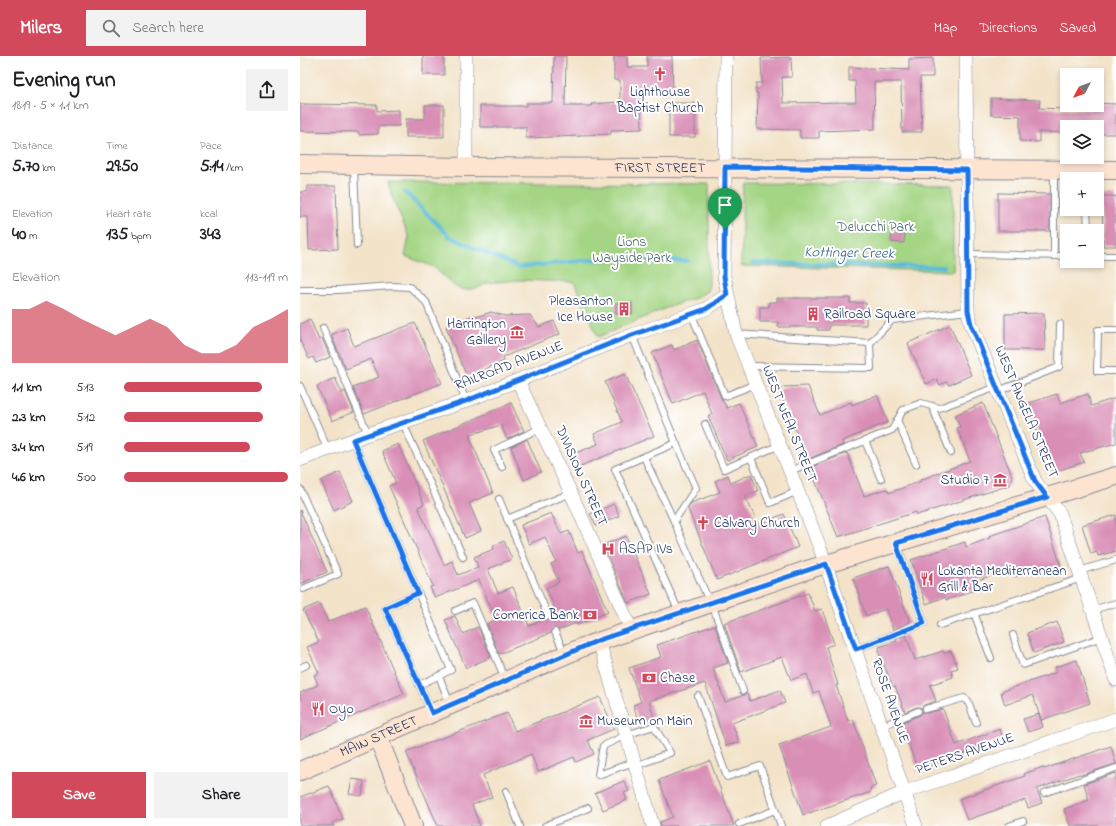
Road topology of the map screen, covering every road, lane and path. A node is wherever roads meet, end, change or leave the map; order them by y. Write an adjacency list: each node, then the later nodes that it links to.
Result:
1 (466, 56): 6 (street)
2 (726, 56): 7 (street, WEST NEAL STREET)
3 (966, 56): 8 (street, WEST ANGELA STREET)
4 (300, 164): 5 (street, FIRST STREET)
5 (354, 164): 6 (street, FIRST STREET); 13 (lane)
6 (466, 167): 7 (street, FIRST STREET)
7 (725, 167): 8 (street, FIRST STREET); 20 (street, WEST NEAL STREET)
8 (967, 170): 9 (street, FIRST STREET); 14 (street, WEST ANGELA STREET)
9 (1054, 170): 11 (street, FIRST STREET); 15 (lane)
10 (1116, 170): 12 (street, FIRST STREET)
11 (1067, 172)
12 (1104, 172)
13 (357, 245)
14 (967, 254): 15 (lane); 21 (street, WEST ANGELA STREET)
15 (1054, 256): 16 (lane)
16 (1060, 256)
17 (1104, 256): 18 (lane)
18 (1116, 256)
19 (300, 290): 35 (lane)
20 (727, 295): 22 (street, RAILROAD AVENUE); 26 (street, WEST NEAL STREET)
21 (968, 311): 28 (lane); 34 (street, WEST ANGELA STREET)
22 (691, 313): 27 (street, RAILROAD AVENUE); 32 (lane)
23 (1060, 324): 34 (lane)
24 (323, 328): 41 (lane)
25 (1116, 330): 30 (lane)
26 (736, 334): 28 (lane); 29 (street, WEST NEAL STREET)
27 (632, 335): 31 (street, RAILROAD AVENUE); 44 (lane)
28 (870, 343): 29 (lane)
29 (748, 366): 32 (street, WEST NEAL STREET)
30 (1116, 371)
31 (518, 381): 35 (street, RAILROAD AVENUE); 40 (street, DIVISION STREET)
32 (756, 384): 45 (street, WEST NEAL STREET)
33 (300, 386): 46 (lane)
34 (998, 389): 36 (lane); 59 (street, WEST ANGELA STREET)
35 (466, 401): 38 (street, RAILROAD AVENUE)
36 (932, 406): 37 (lane); 47 (lane)
37 (897, 420): 43 (lane); 51 (lane)
38 (404, 423): 41 (street, RAILROAD AVENUE); 64 (lane)
39 (705, 424): 49 (lane)
40 (541, 428): 52 (lane); 58 (street, DIVISION STREET)
41 (368, 434): 42 (street, RAILROAD AVENUE)
42 (353, 440): 46 (street, RAILROAD AVENUE); 69 (lane)
43 (865, 441): 53 (lane); 55 (lane)
44 (676, 443): 48 (lane); 62 (lane)
45 (780, 445): 49 (lane); 53 (street, WEST NEAL STREET)
46 (328, 450): 50 (street, RAILROAD AVENUE)
47 (951, 453)
48 (644, 457): 62 (lane); 74 (lane)
49 (752, 458): 57 (lane)
50 (300, 460)
51 (916, 464)
52 (502, 467)
53 (790, 471): 57 (street, WEST NEAL STREET)
54 (1116, 476): 59 (street, MAIN STREET)
55 (881, 479)
56 (300, 488): 68 (lane)
57 (798, 491): 66 (street, WEST NEAL STREET)
58 (571, 493): 61 (lane); 78 (street, DIVISION STREET)
59 (1047, 497): 63 (street, MAIN STREET); 67 (street, WEST ANGELA STREET)
60 (499, 499): 61 (lane)
61 (508, 519): 76 (lane)
62 (674, 521): 70 (lane)
63 (896, 543): 66 (street, MAIN STREET); 83 (lane)
64 (463, 557)
65 (1116, 560): 67 (lane)
66 (826, 564): 70 (street, MAIN STREET); 83 (street, ROSE AVENUE)
67 (1081, 575): 72 (street, WEST ANGELA STREET); 75 (lane)
68 (303, 589)
69 (418, 593): 86 (lane); 89 (lane)
70 (711, 602): 74 (street, MAIN STREET); 90 (lane)
71 (1116, 603): 72 (lane)
72 (1092, 610): 81 (street, WEST ANGELA STREET)
73 (455, 611): 88 (lane)
74 (679, 613): 78 (street, MAIN STREET)
75 (974, 613): 77 (lane); 85 (lane)
76 (548, 616)
77 (940, 625)
78 (631, 629): 82 (street, MAIN STREET)
79 (555, 632): 84 (lane)
80 (1013, 634): 81 (lane)
81 (1102, 638): 87 (street, WEST ANGELA STREET)
82 (599, 640): 84 (street, MAIN STREET); 99 (street)
83 (856, 649): 98 (street, ROSE AVENUE)
84 (565, 655): 88 (street, MAIN STREET)
85 (992, 658)
86 (439, 676): 89 (lane); 92 (lane)
87 (1116, 679)
88 (505, 681): 92 (street, MAIN STREET)
89 (419, 685): 95 (lane)
90 (743, 691)
91 (698, 696): 108 (lane)
92 (450, 705): 95 (street, MAIN STREET)
93 (926, 708): 97 (lane)
94 (918, 711): 98 (lane)
95 (432, 713): 100 (street, MAIN STREET)
96 (1116, 719): 105 (street, PETERS AVENUE)
97 (976, 722)
98 (882, 726): 105 (street, ROSE AVENUE)
99 (626, 735): 101 (street); 101 (lane); 101 (lane)
100 (378, 737): 103 (street, MAIN STREET); 112 (street)
101 (635, 764): 115 (street)
102 (1116, 768): 106 (lane)
103 (300, 771)
104 (506, 791): 113 (lane)
105 (905, 792): 117 (street, PETERS AVENUE); 118 (street, ROSE AVENUE)
106 (1044, 793)
107 (588, 808): 110 (lane)
108 (775, 810): 111 (lane); 116 (lane)
109 (1023, 821): 119 (lane)
110 (556, 824): 114 (lane)
111 (739, 824)
112 (413, 826)
113 (520, 826)
114 (545, 826)
115 (653, 826)
116 (781, 826)
117 (826, 826)
118 (916, 826)
119 (1008, 826)

